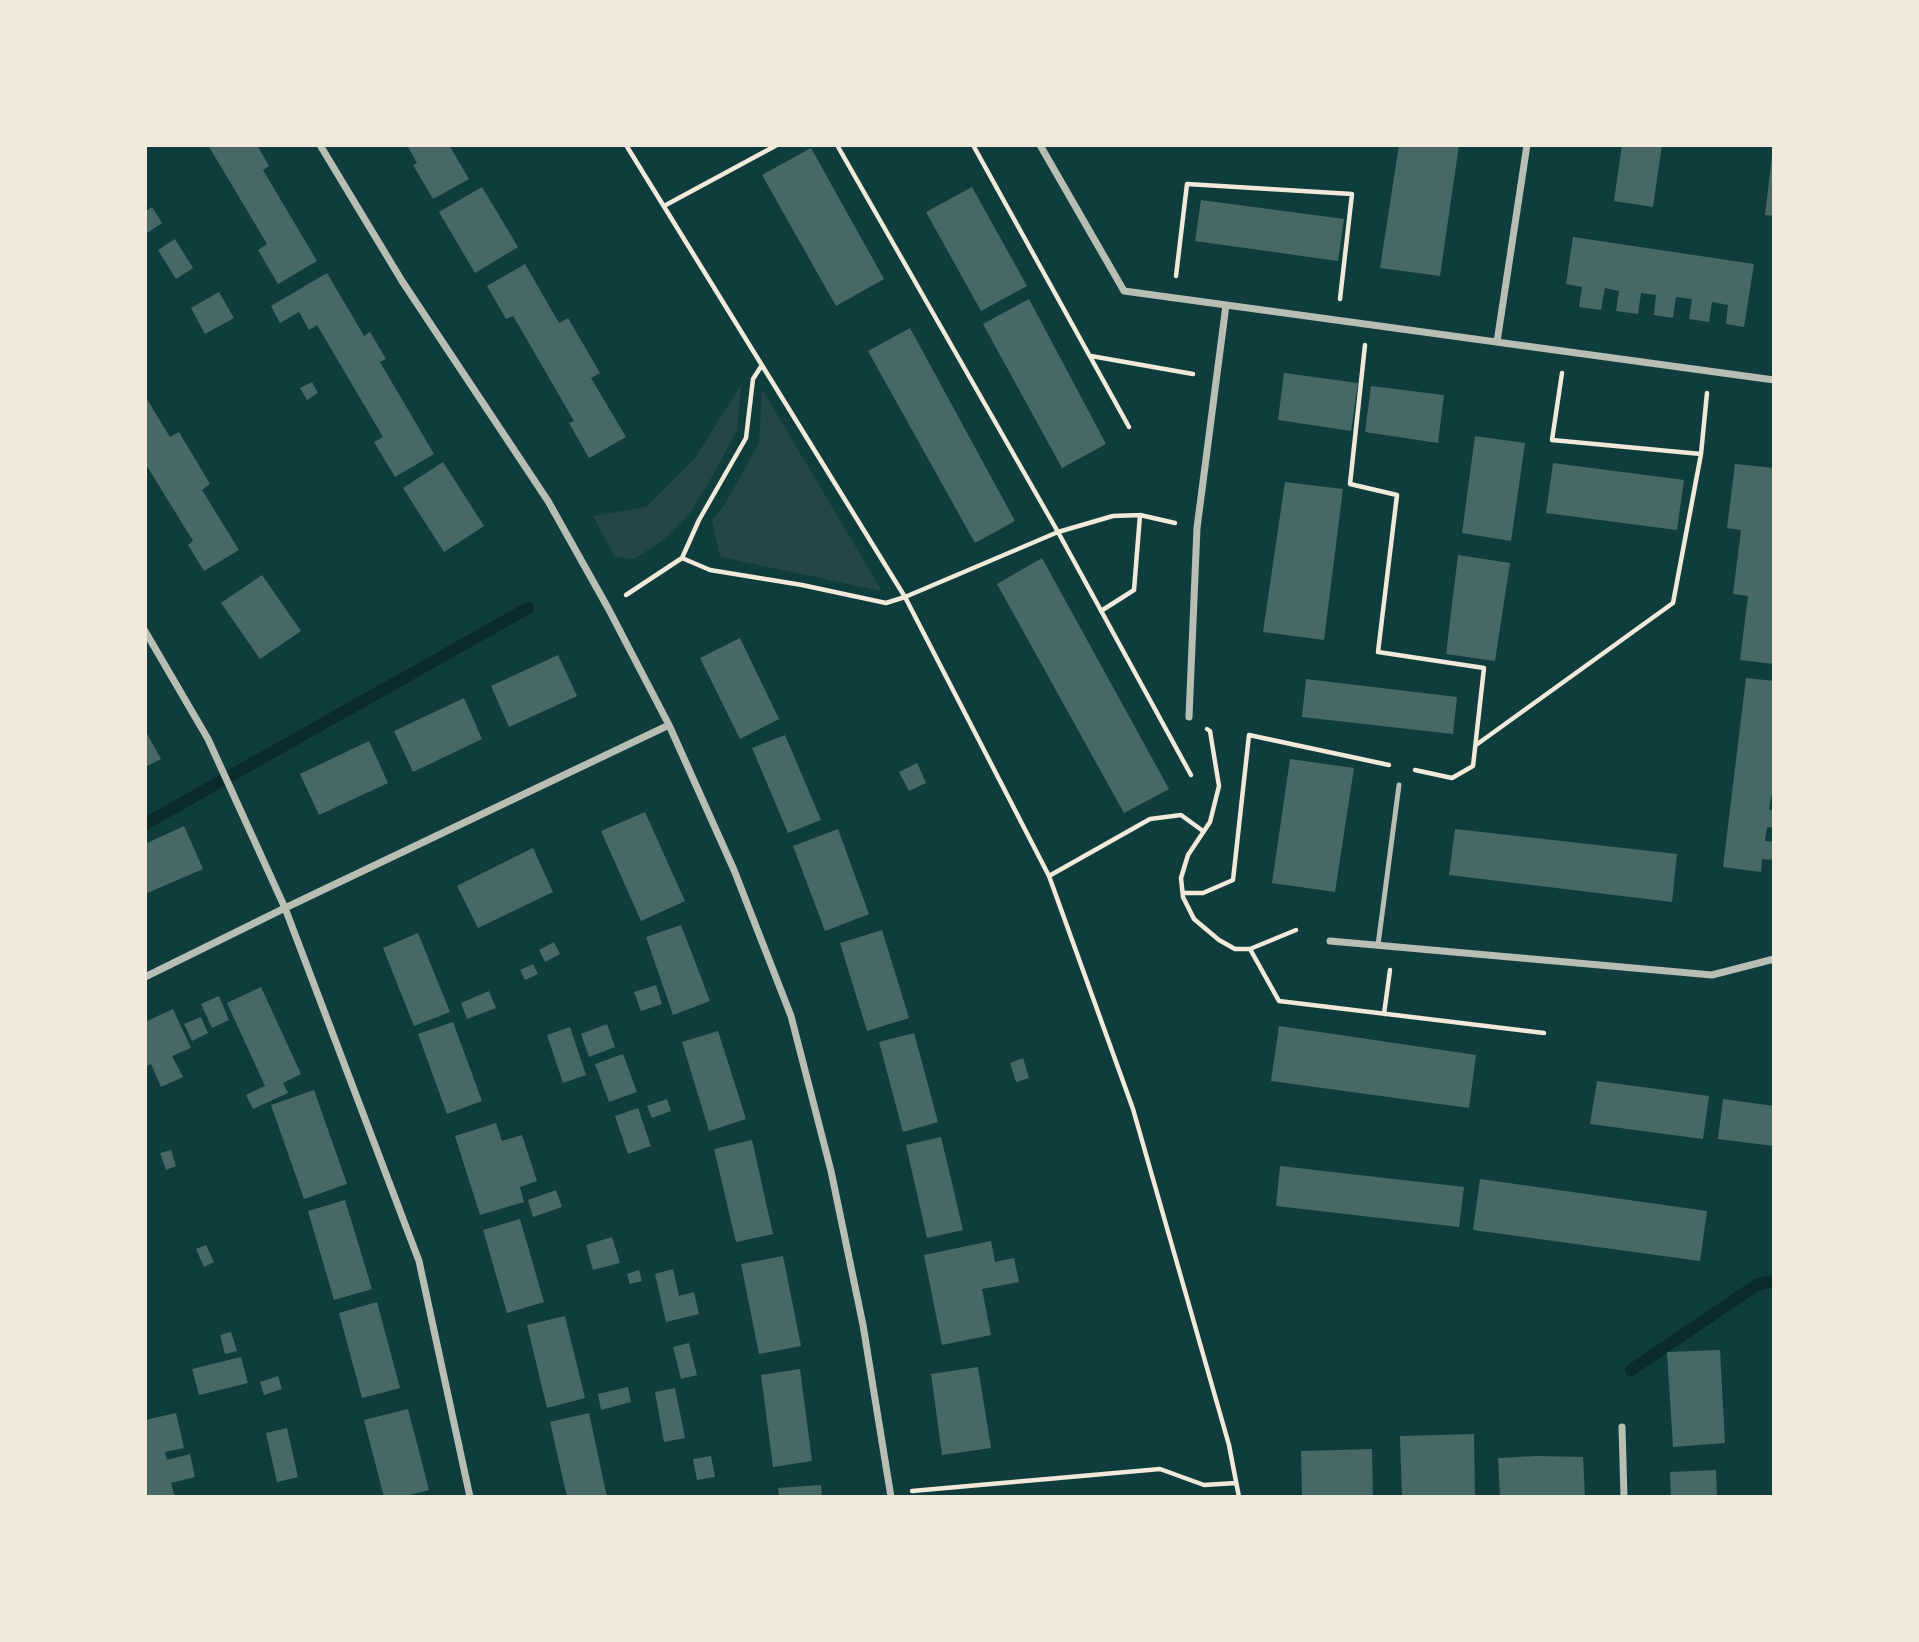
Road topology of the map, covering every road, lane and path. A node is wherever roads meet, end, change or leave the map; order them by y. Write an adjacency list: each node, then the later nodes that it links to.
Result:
1 (320, 145): 27 (street)
2 (626, 145): 8 (path)
3 (777, 145): 8 (path)
4 (837, 145): 24 (path)
5 (973, 145): 15 (path)
6 (1040, 145): 9 (street)
7 (1527, 145): 13 (street)
8 (664, 206): 16 (path)
9 (1173, 298): 10 (street); 11 (path)
10 (1226, 305): 11 (street); 18 (street)
11 (1338, 320): 12 (street)
12 (1367, 325): 13 (street); 32 (path)
13 (1497, 342): 14 (street)
14 (1566, 352): 17 (street); 21 (path)
15 (1090, 356): 18 (path); 20 (path)
16 (762, 365): 25 (path); 26 (path)
17 (1709, 371): 19 (street); 21 (path)
18 (1216, 379): 23 (street)
19 (1774, 380)
20 (1129, 427)
21 (1701, 454): 32 (path)
22 (1140, 515): 23 (path); 24 (path); 28 (path)
23 (1197, 528): 30 (street)
24 (1058, 532): 26 (path); 28 (path)
25 (682, 558): 26 (path); 27 (path)
26 (905, 597): 38 (path)
27 (608, 608): 31 (street)
28 (1101, 611): 35 (path)
29 (145, 631): 40 (street)
30 (1189, 718): 37 (path)
31 (669, 725): 40 (street); 52 (street)
32 (1476, 745): 34 (path)
33 (1398, 766): 39 (path)
34 (1411, 769)
35 (1191, 775)
36 (1399, 786): 43 (lane)
37 (1203, 831): 38 (path); 39 (path)
38 (1049, 876): 51 (path)
39 (1183, 893): 45 (path)
40 (285, 908): 47 (street); 53 (street)
41 (1296, 930): 45 (path)
42 (1330, 941): 43 (street)
43 (1378, 945): 44 (street)
44 (1393, 946): 46 (street); 48 (path)
45 (1250, 949): 48 (path)
46 (1774, 959)
47 (145, 977)
48 (1384, 1014): 49 (path)
49 (1544, 1032)
50 (1622, 1427): 55 (street)
51 (1236, 1483): 52 (path); 54 (path)
52 (890, 1495)
53 (470, 1497)
54 (1239, 1497)
55 (1623, 1497)

